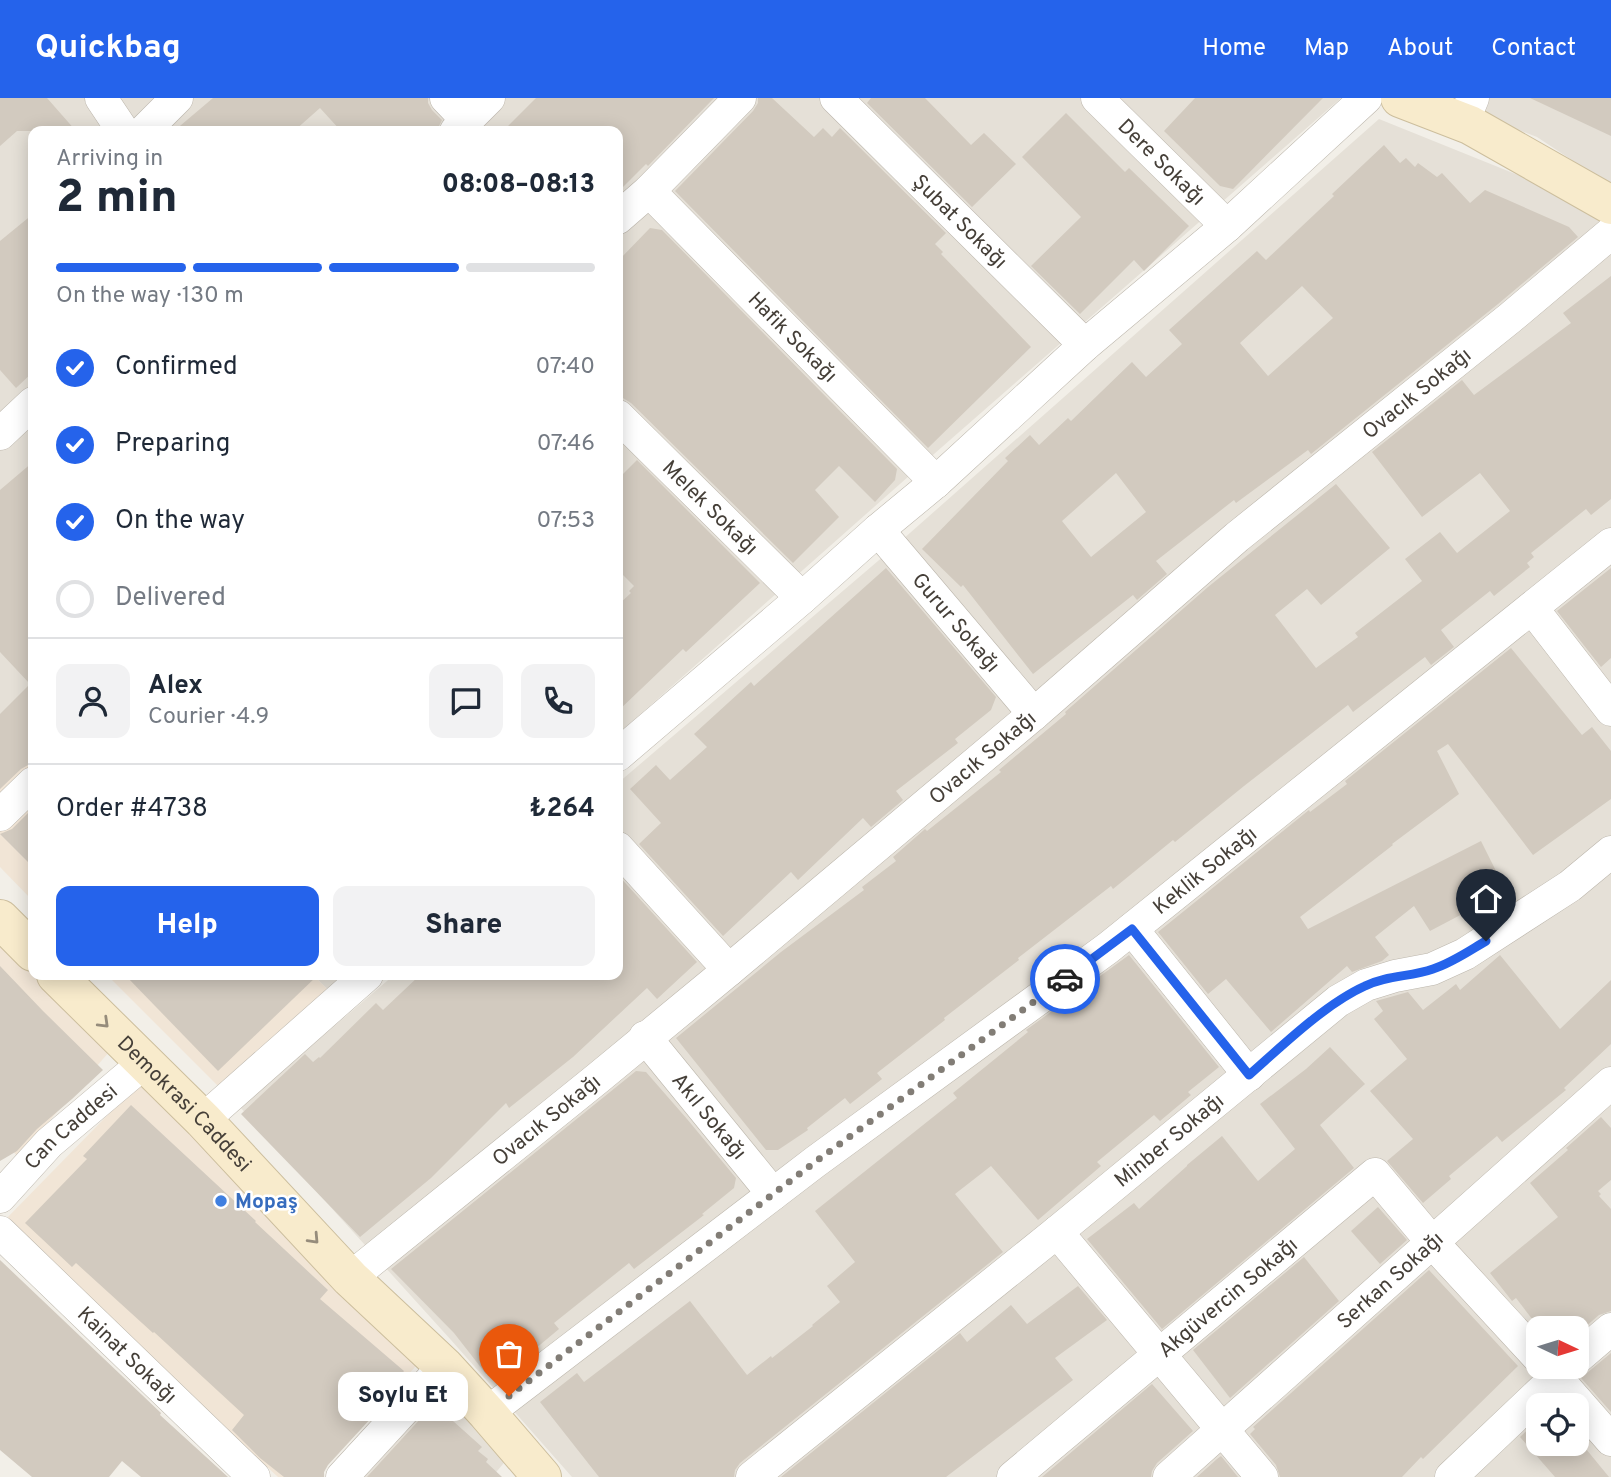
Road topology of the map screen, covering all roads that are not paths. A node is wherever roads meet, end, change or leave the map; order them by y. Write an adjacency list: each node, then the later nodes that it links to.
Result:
1 (101, 98): 9 (street)
2 (177, 98): 10 (street)
3 (740, 98): 11 (street)
4 (836, 98): 16 (street, Şubat Sokağı)
5 (1097, 98): 14 (street, Dere Sokağı)
6 (1366, 98): 14 (street)
7 (1400, 98): 8 (street)
8 (1468, 110): 12 (street)
9 (120, 126)
10 (149, 126)
11 (649, 191): 13 (street); 20 (street, Hafik Sokağı)
12 (1611, 205)
13 (623, 214)
14 (1227, 226): 16 (street)
15 (1611, 233): 26 (street, Ovacık Sokağı)
16 (1085, 345): 20 (street)
17 (28, 408): 19 (street)
18 (623, 430): 23 (street, Melek Sokağı)
19 (0, 434)
20 (936, 482): 21 (street)
21 (878, 530): 23 (street); 26 (street, Gurur Sokağı)
22 (1611, 544): 24 (street, Keklik Sokağı)
23 (802, 598): 27 (street)
24 (1532, 608): 25 (street); 33 (street, Keklik Sokağı)
25 (1611, 710)
26 (1034, 713): 35 (street, Ovacık Sokağı)
27 (623, 751)
28 (28, 788): 29 (street)
29 (0, 815)
30 (1611, 852): 40 (street, Minber Sokağı)
31 (623, 853): 35 (street)
32 (0, 919): 34 (street)
33 (1132, 929): 40 (street); 43 (street, Keklik Sokağı)
34 (28, 947)
35 (729, 970): 38 (street, Ovacık Sokağı)
36 (68, 980): 39 (street, Demokrasi Caddesi, one-way to 39)
37 (361, 980): 42 (street)
38 (645, 1037): 43 (street, Akıl Sokağı); 48 (street, Ovacık Sokağı)
39 (145, 1062): 42 (street, Demokrasi Caddesi); 44 (street, Can Caddesi)
40 (1249, 1075): 46 (street, Minber Sokağı)
41 (1611, 1083): 47 (street, Serkan Sokağı)
42 (203, 1119): 48 (street, Demokrasi Caddesi, one-way to 48)
43 (773, 1194): 56 (street, Keklik Sokağı)
44 (0, 1198)
45 (0, 1232): 60 (street, Kainat Sokağı)
46 (1057, 1232): 52 (street); 62 (street, Minber Sokağı)
47 (1432, 1242): 50 (street); 52 (street, Akgüvercin Sokağı); 57 (street, Serkan Sokağı)
48 (351, 1278): 53 (street, Demokrasi Caddesi)
49 (1611, 1329): 51 (street)
50 (1526, 1334)
51 (1589, 1344)
52 (1160, 1355): 57 (street); 63 (street, Akgüvercin Sokağı)
53 (444, 1366): 56 (street, Demokrasi Caddesi); 61 (street)
54 (1544, 1379): 66 (street)
55 (1567, 1379): 58 (street)
56 (487, 1413): 59 (street, Demokrasi Caddesi)
57 (1222, 1429): 64 (street, Serkan Sokağı); 65 (street)
58 (1611, 1440)
59 (532, 1473)
60 (254, 1477)
61 (342, 1477)
62 (752, 1477)
63 (1013, 1477)
64 (1169, 1477)
65 (1262, 1477)
66 (1451, 1477)

